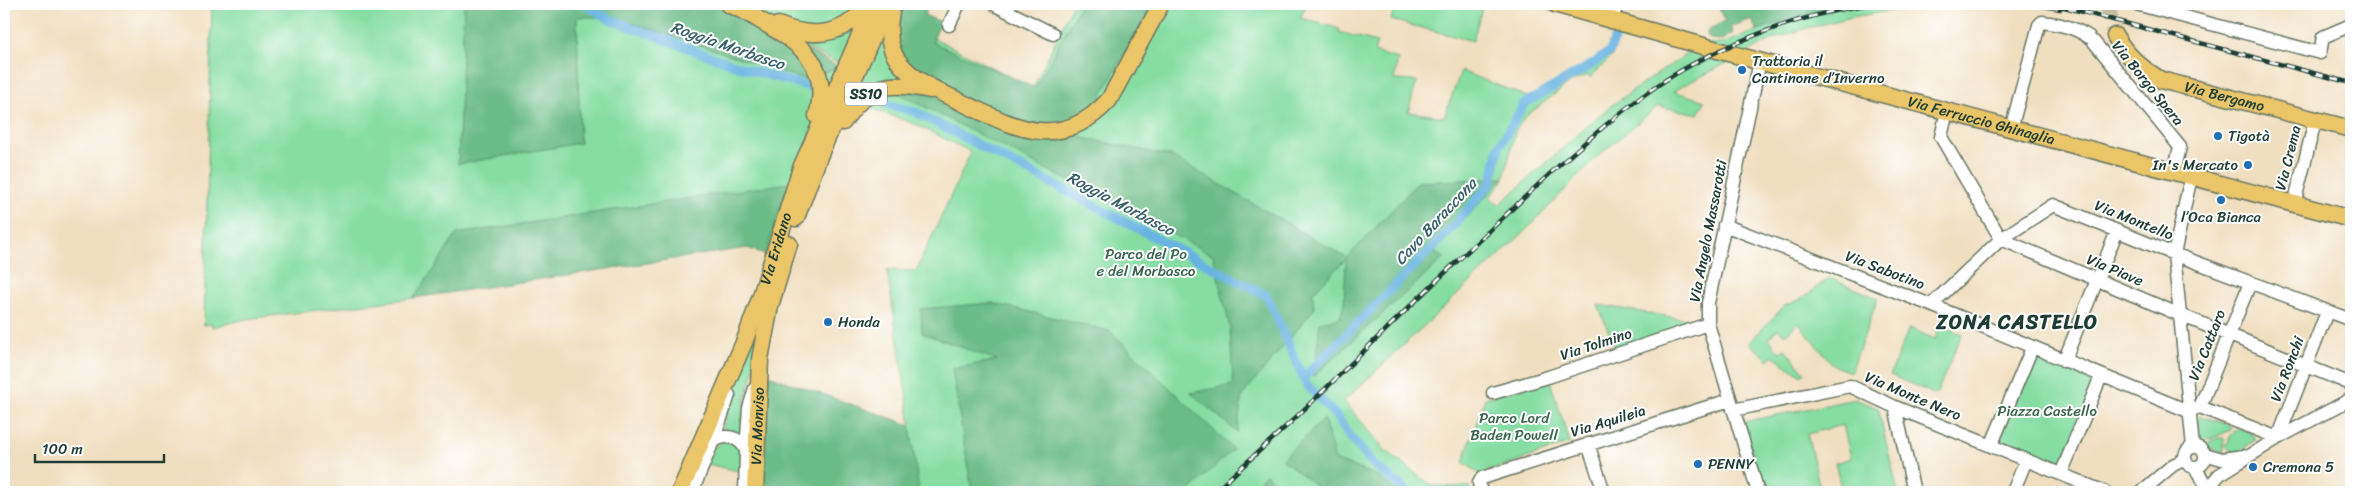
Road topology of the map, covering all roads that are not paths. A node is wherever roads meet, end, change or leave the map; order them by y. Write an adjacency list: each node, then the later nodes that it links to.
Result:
1 (728, 4): 11 (main road)
2 (868, 4): 11 (main road)
3 (874, 4): 24 (main road, Via Eridano)
4 (887, 4): 23 (main road, Via Eridano)
5 (892, 4): 18 (main road)
6 (959, 4): 13 (street)
7 (993, 4): 15 (street)
8 (1161, 4): 18 (main road)
9 (1555, 4): 12 (main road, Via Ferruccio Ghinaglia)
10 (2136, 4): 14 (street)
11 (746, 12): 24 (main road)
12 (1614, 12): 17 (main road, Via Ferruccio Ghinaglia)
13 (949, 25)
14 (2351, 25)
15 (1053, 34)
16 (2115, 36): 20 (main road, Via Bergamo)
17 (1760, 61): 19 (main road, Via Ferruccio Ghinaglia); 29 (street, Via Angelo Massarotti)
18 (940, 92): 23 (main road, SS10)
19 (1947, 111): 21 (main road, Via Ferruccio Ghinaglia); 31 (street)
20 (2315, 121): 22 (main road, Via Bergamo); 27 (street, Via Crema)
21 (2011, 129): 25 (main road, Via Ferruccio Ghinaglia); 25 (street, Via Borgo Spera)
22 (2351, 129)
23 (820, 154): 42 (main road, Via Eridano)
24 (801, 168): 43 (main road, Via Eridano)
25 (2174, 172): 26 (main road, Via Ferruccio Ghinaglia)
26 (2191, 177): 27 (main road, Via Ferruccio Ghinaglia); 32 (street)
27 (2294, 204): 28 (main road, Via Ferruccio Ghinaglia)
28 (2351, 219)
29 (1724, 225): 35 (street, Via Sabotino); 39 (street, Via Angelo Massarotti)
30 (2117, 231): 31 (street, Via Montello); 32 (street, Via Montello); 33 (street)
31 (2001, 239): 33 (street, Via Piave); 35 (street, Via Montello)
32 (2174, 254): 34 (street, Via Montello); 37 (street)
33 (2097, 280): 37 (street, Via Piave); 44 (street)
34 (2250, 283): 36 (street, Via Montello); 40 (street, Via Cattaro)
35 (1931, 305): 41 (street, Via Sabotino)
36 (2327, 312): 38 (street, Via Montello); 45 (street, Via Ronchi)
37 (2178, 314): 40 (street, Via Piave); 53 (street)
38 (2351, 320)
39 (1708, 324): 49 (street, Via Tolmino); 51 (street, Via Angelo Massarotti)
40 (2229, 335): 45 (street, Via Piave); 53 (street, Via Cattaro)
41 (2032, 348): 44 (street); 57 (street)
42 (760, 359): 47 (main road, Via Monviso)
43 (736, 361): 55 (street); 64 (main road, Via Eridano)
44 (2064, 361): 46 (street)
45 (2306, 366): 48 (street, Via Piave); 54 (street, Via Ronchi)
46 (2101, 376): 53 (street); 63 (street)
47 (758, 377): 58 (street); 67 (main road, Via Monviso)
48 (2351, 384)
49 (1493, 393)
50 (2351, 399): 54 (street)
51 (1732, 405): 52 (street, Via Monte Nero); 56 (street, Via Aquileia); 70 (street, Via Angelo Massarotti)
52 (1895, 407): 57 (street, Via Monte Nero); 71 (street)
53 (2194, 409): 54 (street); 61 (street)
54 (2278, 438): 59 (street)
55 (712, 441): 58 (street); 65 (street)
56 (1588, 444): 68 (street, Via Aquileia); 69 (street)
57 (1991, 446): 60 (street)
58 (746, 450): 66 (street)
59 (2254, 454): 61 (street); 62 (street)
60 (2026, 460): 63 (street); 72 (street)
61 (2196, 462): 62 (street); 74 (street); 75 (street)
62 (2229, 468): 75 (street)
63 (2061, 474): 73 (street)
64 (680, 492)
65 (692, 492)
66 (745, 492)
67 (755, 492)
68 (1482, 492)
69 (1604, 492)
70 (1758, 492)
71 (1914, 492)
72 (2012, 492)
73 (2105, 492)
74 (2140, 492)
75 (2210, 492)

